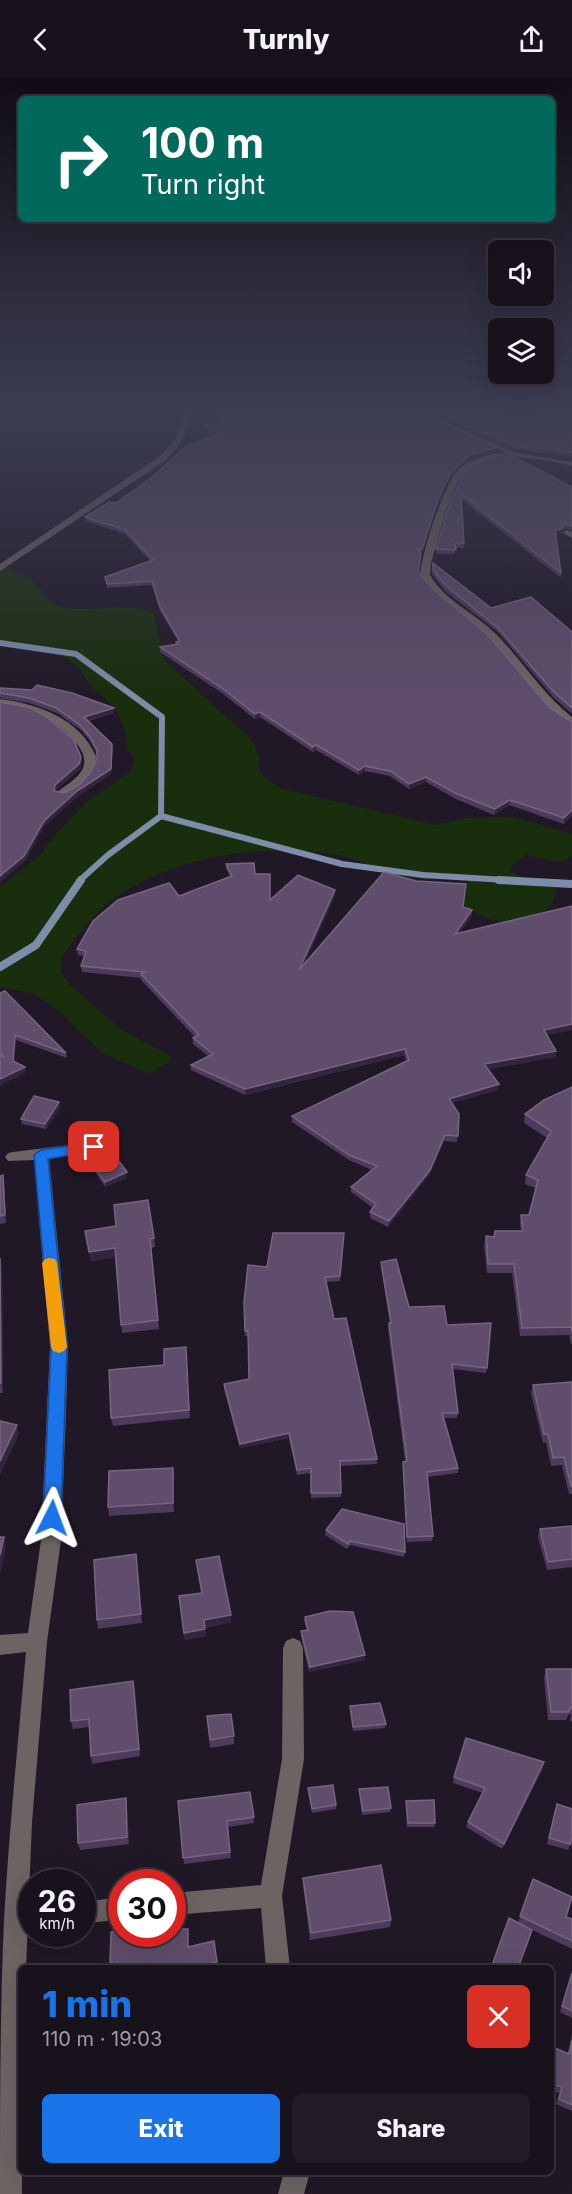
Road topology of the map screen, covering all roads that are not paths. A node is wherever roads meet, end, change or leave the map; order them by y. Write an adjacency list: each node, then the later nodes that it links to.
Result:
1 (94, 505): 3 (street)
2 (446, 505): 5 (street)
3 (0, 568)
4 (0, 702): 6 (street)
5 (572, 722)
6 (61, 794)
7 (94, 1147): 8 (street)
8 (41, 1155): 9 (street); 10 (street)
9 (13, 1157)
10 (37, 1642): 11 (street); 13 (street)
11 (0, 1645)
12 (293, 1648): 14 (street)
13 (22, 1869)
14 (272, 1896): 15 (street); 18 (street)
15 (186, 1903)
16 (22, 1947): 17 (street)
17 (21, 1965)
18 (278, 1965)
19 (18, 2019): 21 (street)
20 (296, 2175): 22 (street)
21 (9, 2194)
22 (291, 2194)

